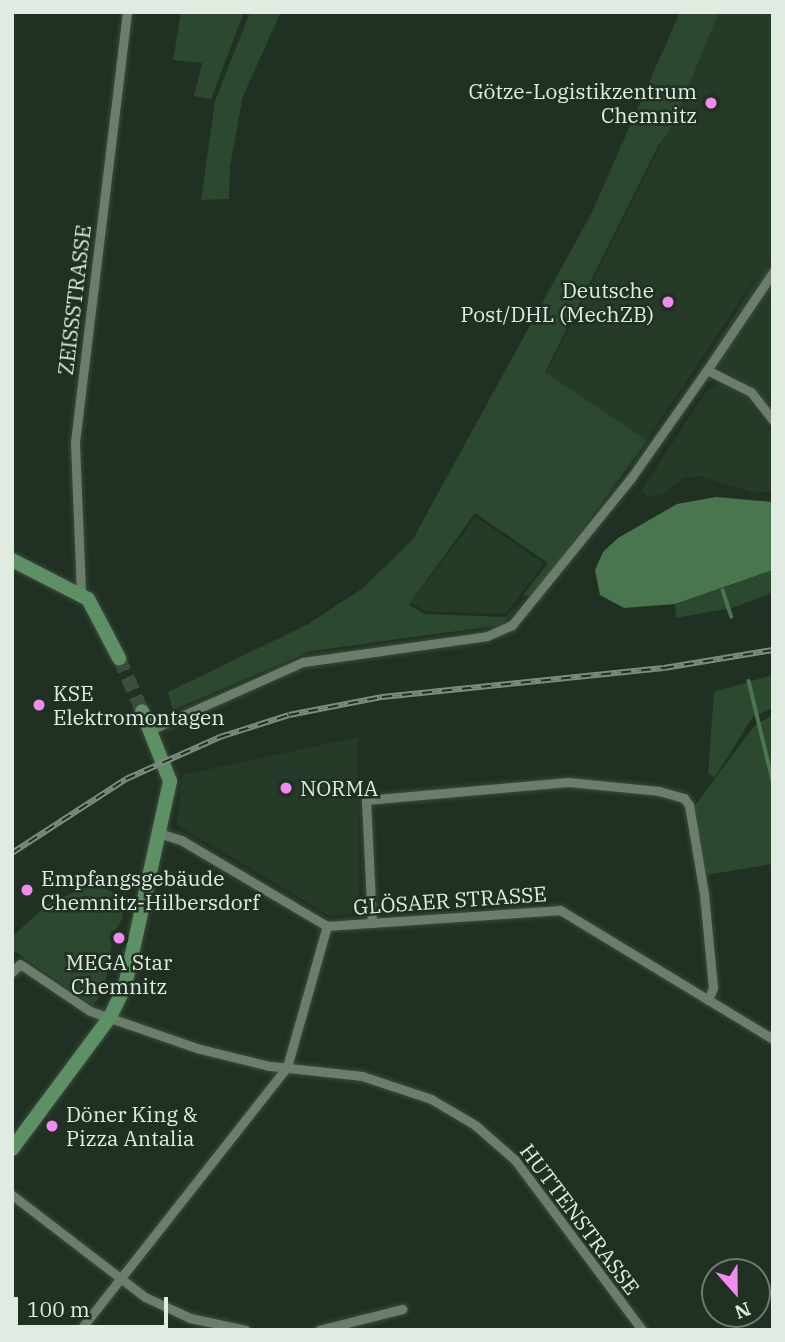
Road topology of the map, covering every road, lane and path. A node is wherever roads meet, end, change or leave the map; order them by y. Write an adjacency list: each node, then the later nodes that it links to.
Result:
1 (127, 12): 6 (street, ZEISSSTRASSE)
2 (773, 272): 3 (street)
3 (707, 370): 4 (street); 9 (street)
4 (773, 419)
5 (13, 562): 6 (main road)
6 (82, 593): 7 (main road)
7 (119, 658)
8 (142, 711): 9 (main road)
9 (150, 730): 10 (main road)
10 (159, 833): 12 (street, GLÖSAER STRASSE); 15 (main road)
11 (372, 923): 12 (street, GLÖSAER STRASSE); 14 (street, GLÖSAER STRASSE); 14 (street)
12 (327, 926): 17 (street)
13 (12, 972): 15 (street, HUTTENSTRASSE)
14 (708, 1000): 16 (street, GLÖSAER STRASSE)
15 (110, 1017): 17 (street, HUTTENSTRASSE); 18 (main road)
16 (773, 1039)
17 (287, 1067): 20 (street); 25 (street, HUTTENSTRASSE)
18 (12, 1149)
19 (12, 1195): 20 (street)
20 (119, 1278): 22 (street); 23 (street)
21 (402, 1309): 24 (street)
22 (80, 1330)
23 (246, 1330)
24 (319, 1330)
25 (642, 1330)

